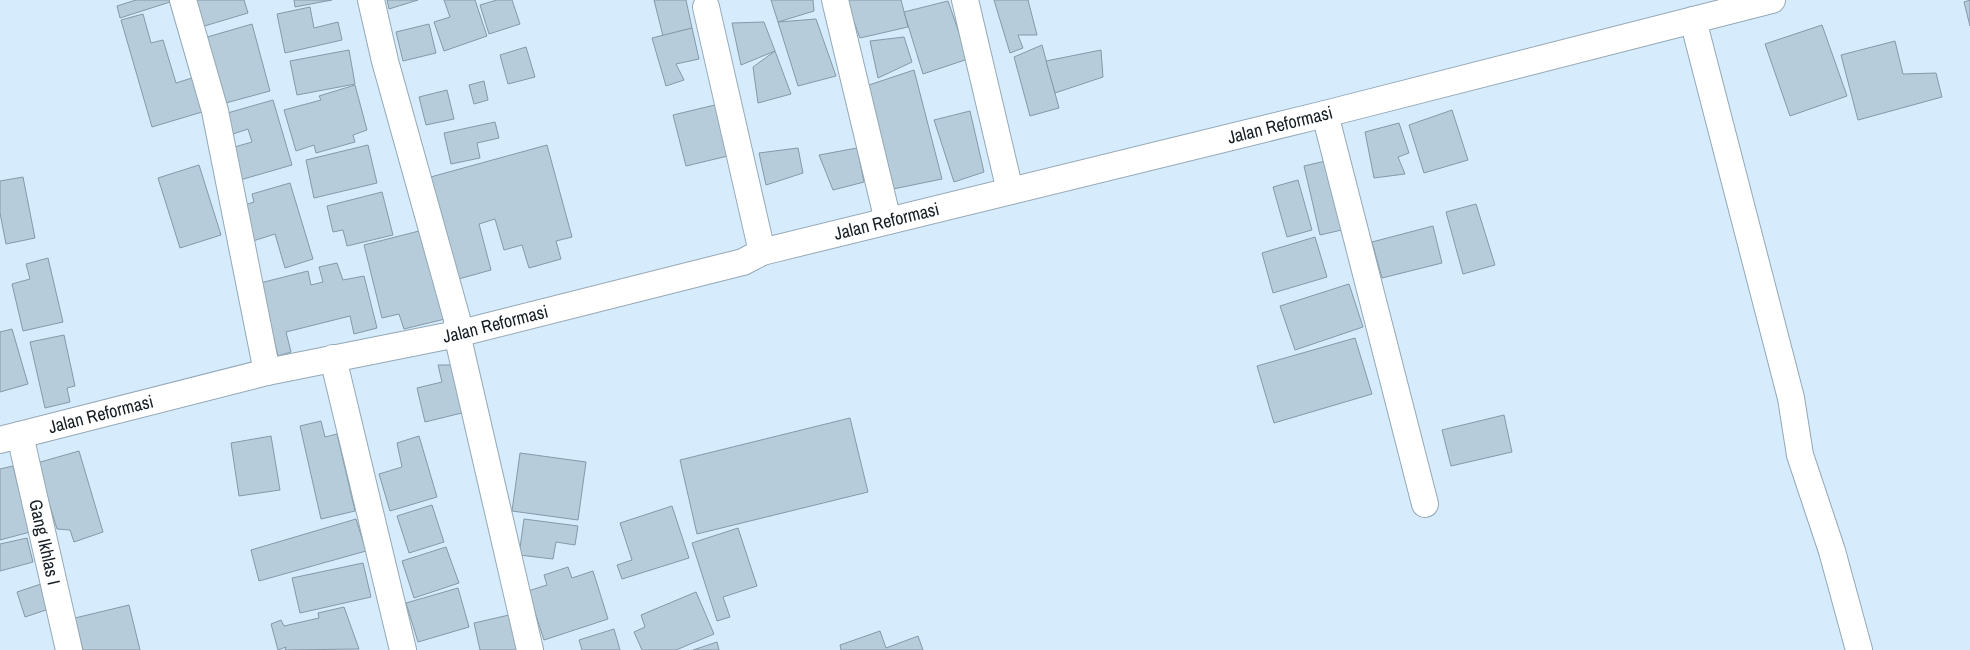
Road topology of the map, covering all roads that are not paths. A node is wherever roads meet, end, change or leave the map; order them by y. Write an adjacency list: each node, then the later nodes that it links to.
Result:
1 (183, 0): 14 (street)
2 (370, 0): 12 (street)
3 (835, 0): 10 (street)
4 (965, 0): 9 (street)
5 (1772, 0): 7 (street, Jalan Reformasi)
6 (706, 7): 11 (street)
7 (1693, 20): 8 (street, Jalan Reformasi); 20 (street)
8 (1325, 114): 9 (street, Jalan Reformasi); 16 (street)
9 (1010, 191): 10 (street, Jalan Reformasi)
10 (888, 221): 11 (street, Jalan Reformasi)
11 (762, 252): 12 (street, Jalan Reformasi)
12 (457, 334): 13 (street, Jalan Reformasi); 19 (street)
13 (333, 358): 14 (street, Jalan Reformasi); 18 (street)
14 (267, 372): 15 (street, Jalan Reformasi)
15 (10, 438): 17 (street, Gang Ikhlas I)
16 (1425, 504)
17 (69, 650)
18 (404, 650)
19 (530, 650)
20 (1859, 650)

